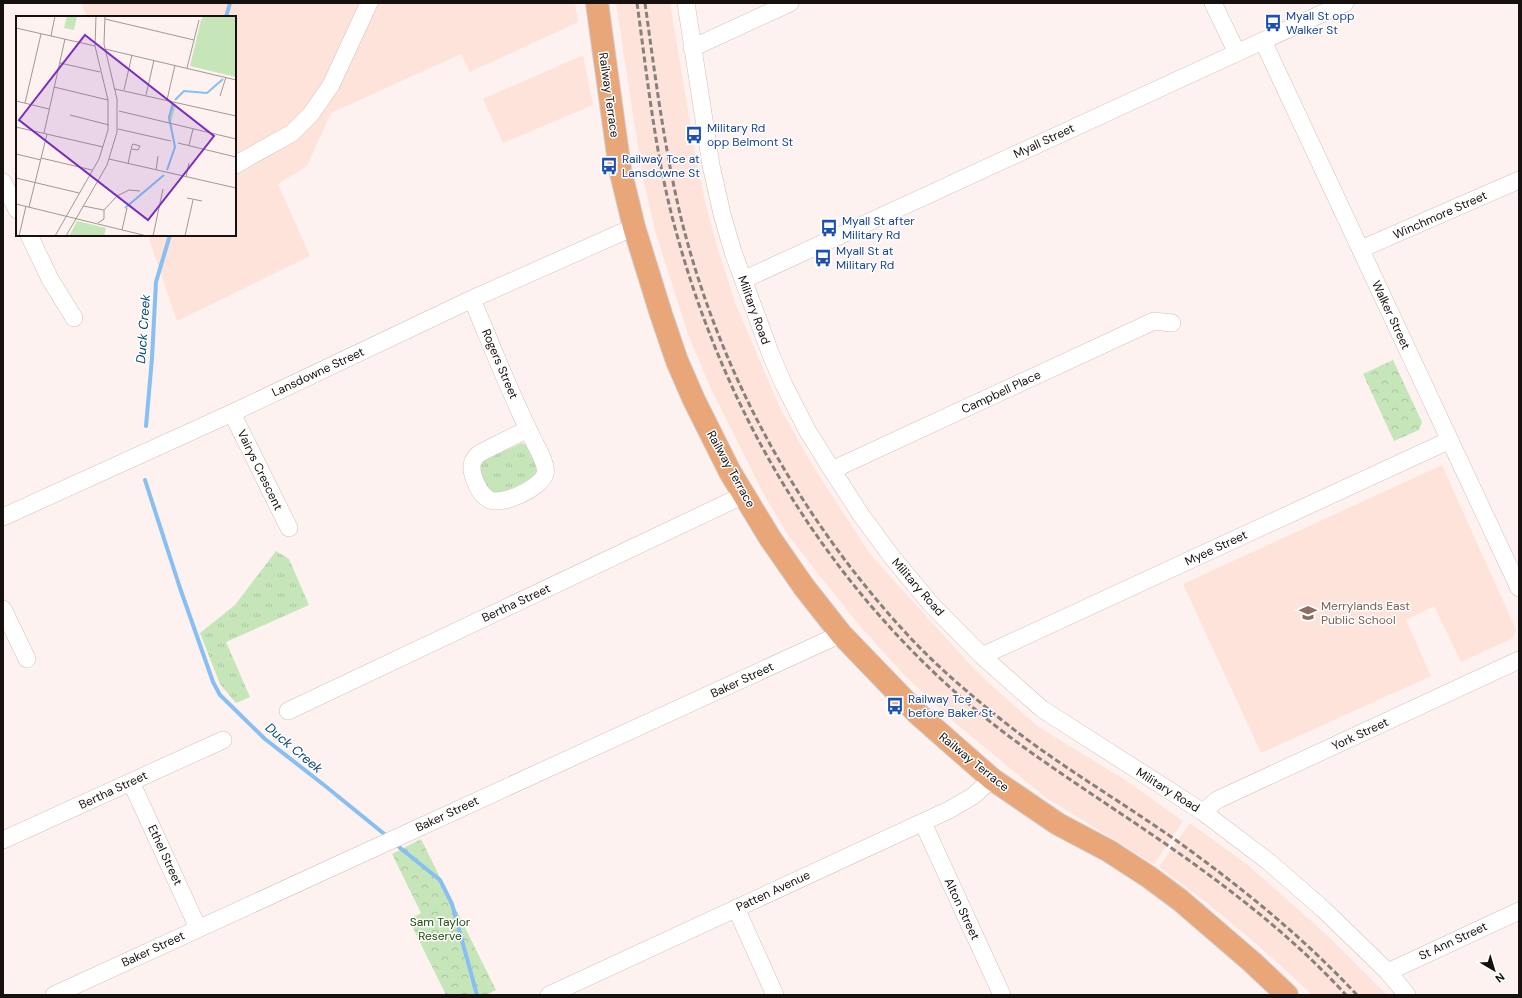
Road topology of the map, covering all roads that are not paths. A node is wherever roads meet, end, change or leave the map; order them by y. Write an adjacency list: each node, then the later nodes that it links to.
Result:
1 (369, 3): 10 (street)
2 (597, 3): 14 (main road, Railway Terrace)
3 (686, 3): 8 (street, Military Road)
4 (790, 3): 8 (street)
5 (1213, 3): 9 (street)
6 (1345, 3): 7 (street, Myall Street)
7 (1263, 41): 9 (street, Myall Street); 16 (street, Walker Street)
8 (692, 48): 17 (street, Military Road)
9 (1237, 53): 17 (street, Myall Street)
10 (236, 164)
11 (1519, 180): 16 (street, Winchmore Street)
12 (3, 182): 13 (street)
13 (16, 208)
14 (634, 227): 18 (street, Lansdowne Street); 25 (main road, Railway Terrace)
15 (29, 236): 19 (street)
16 (1361, 249): 23 (street, Walker Street)
17 (743, 280): 24 (street, Military Road)
18 (472, 299): 21 (street, Lansdowne Street); 22 (street, Rogers Street)
19 (74, 318)
20 (1172, 323): 24 (street, Campbell Place)
21 (232, 412): 26 (street, Lansdowne Street); 27 (street, Vairys Crescent)
22 (528, 429): 22 (street, Rogers Street)
23 (1450, 440): 28 (street, Walker Street); 31 (street, Myee Street)
24 (832, 470): 31 (street, Military Road)
25 (744, 495): 30 (main road, Railway Terrace); 34 (street, Bertha Street)
26 (3, 517)
27 (289, 528)
28 (1519, 588)
29 (3, 609): 32 (street)
30 (841, 634): 36 (main road, Railway Terrace); 43 (street, Baker Street)
31 (982, 656): 38 (street, Military Road)
32 (27, 659)
33 (1519, 660): 38 (street, York Street)
34 (288, 711)
35 (222, 740): 37 (street, Bertha Street)
36 (992, 779): 39 (street, Patten Avenue); 49 (main road, Railway Terrace)
37 (131, 782): 40 (street, Bertha Street); 43 (street, Ethel Street)
38 (1203, 812): 44 (street, Military Road)
39 (923, 822): 41 (street, Patten Avenue); 48 (street, Alton Street)
40 (3, 840)
41 (736, 908): 46 (street, Patten Avenue); 47 (street)
42 (1519, 911): 44 (street, St Ann Street)
43 (198, 928): 45 (street, Baker Street)
44 (1388, 972): 50 (street, Military Road)
45 (54, 995)
46 (549, 995)
47 (775, 995)
48 (1002, 995)
49 (1287, 995)
50 (1407, 995)

